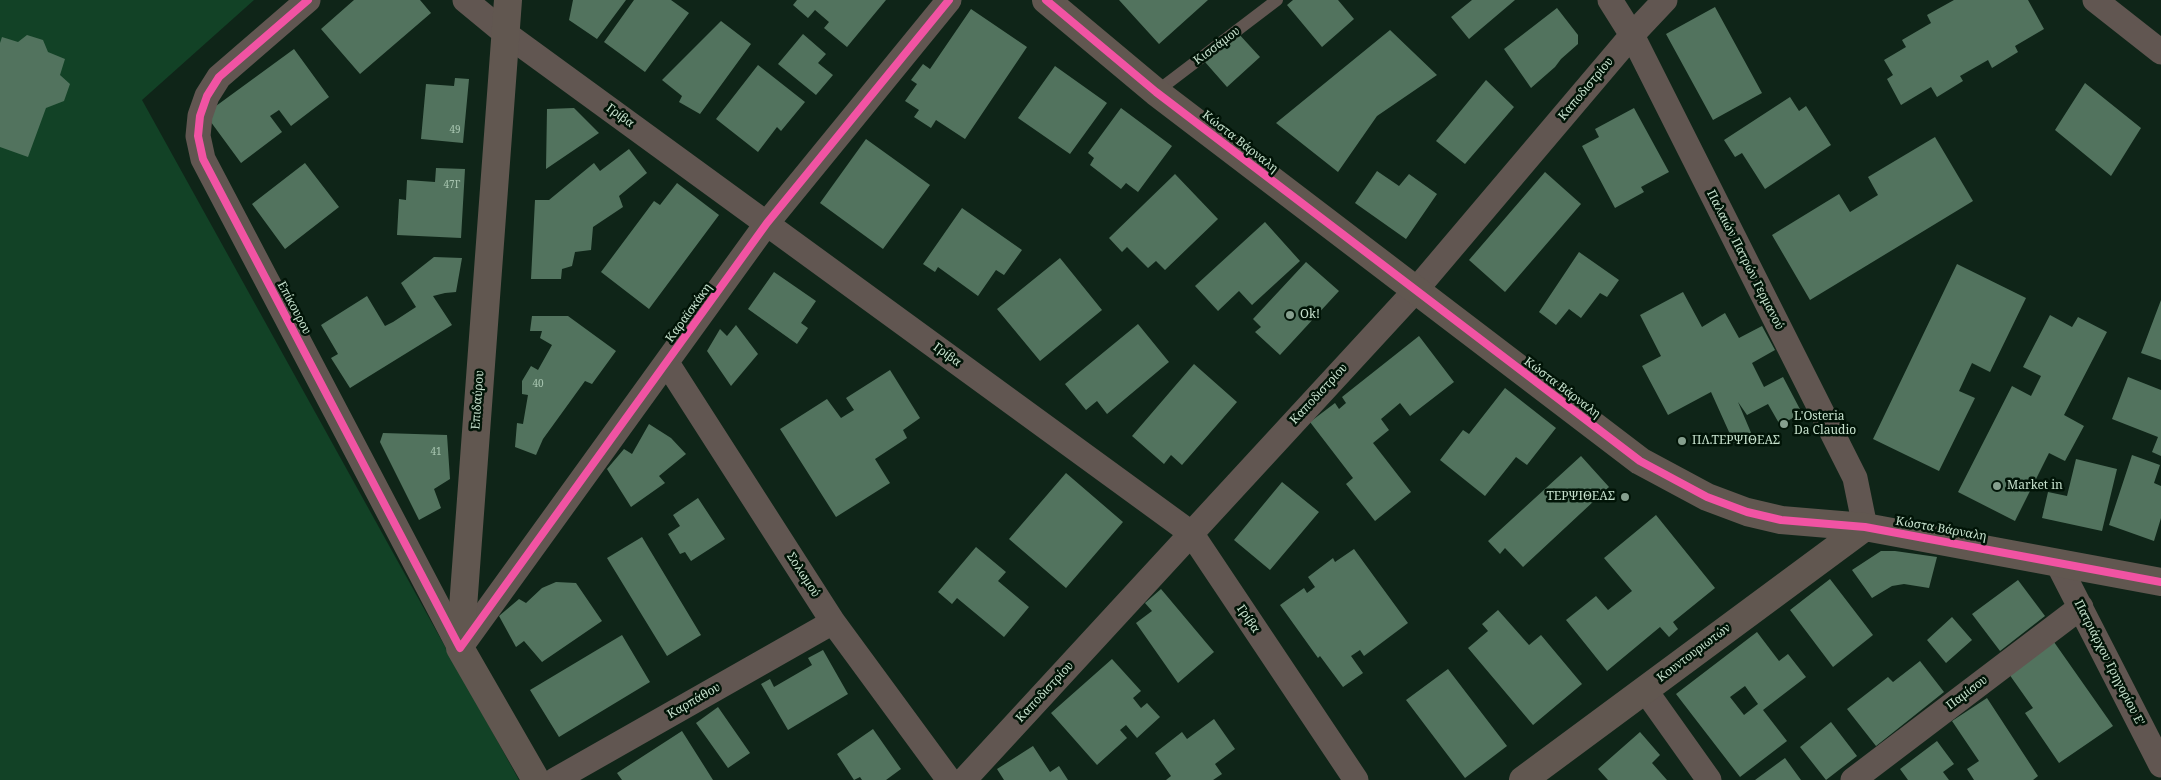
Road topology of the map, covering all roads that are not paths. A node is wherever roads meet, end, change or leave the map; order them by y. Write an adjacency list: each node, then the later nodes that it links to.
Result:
1 (308, 0): 23 (street, Επίκουρου)
2 (465, 0): 10 (street, Γρίβα)
3 (508, 0): 10 (street, Επιδαύρου)
4 (949, 0): 14 (street, Καραϊσκάκη)
5 (1046, 0): 13 (street, Κώστα Βάρναλη)
6 (1278, 0): 13 (lane, Κισσάμου)
7 (1610, 0): 11 (street, Παλαιών Πατρών Γερμανού)
8 (1665, 0): 11 (street, Καποδιστρίου)
9 (2094, 0): 12 (street)
10 (505, 33): 14 (street, Γρίβα); 23 (street, Επιδαύρου)
11 (1632, 35): 15 (street, Καποδιστρίου); 17 (street, Παλαιών Πατρών Γερμανού)
12 (2161, 52)
13 (1156, 92): 15 (street, Κώστα Βάρναλη)
14 (767, 223): 16 (street, Καραϊσκάκη); 18 (street, Γρίβα)
15 (1414, 291): 17 (street, Κώστα Βάρναλη); 18 (street, Καποδιστρίου)
16 (667, 364): 22 (street, Σολωμού); 23 (street, Καραϊσκάκη)
17 (1865, 527): 19 (street, Κώστα Βάρναλη); 24 (street, Κουντουριωτών)
18 (1191, 533): 29 (street, Καποδιστρίου); 30 (street, Γρίβα)
19 (2057, 562): 20 (street, Κώστα Βάρναλη); 21 (street, Πατριάρχου Γρηγορίου Ε')
20 (2161, 582)
21 (2081, 607): 25 (street, Πατριάρχου Γρηγορίου Ε'); 33 (street, Παμίσου)
22 (833, 622): 27 (street, Καρπάθου); 28 (street, Σολωμού)
23 (460, 648): 26 (street)
24 (1645, 690): 31 (street, Κουντουριωτών); 32 (street)
25 (2161, 765)
26 (536, 780)
27 (555, 780)
28 (949, 780)
29 (964, 780)
30 (1356, 780)
31 (1524, 780)
32 (1709, 780)
33 (1853, 780)

